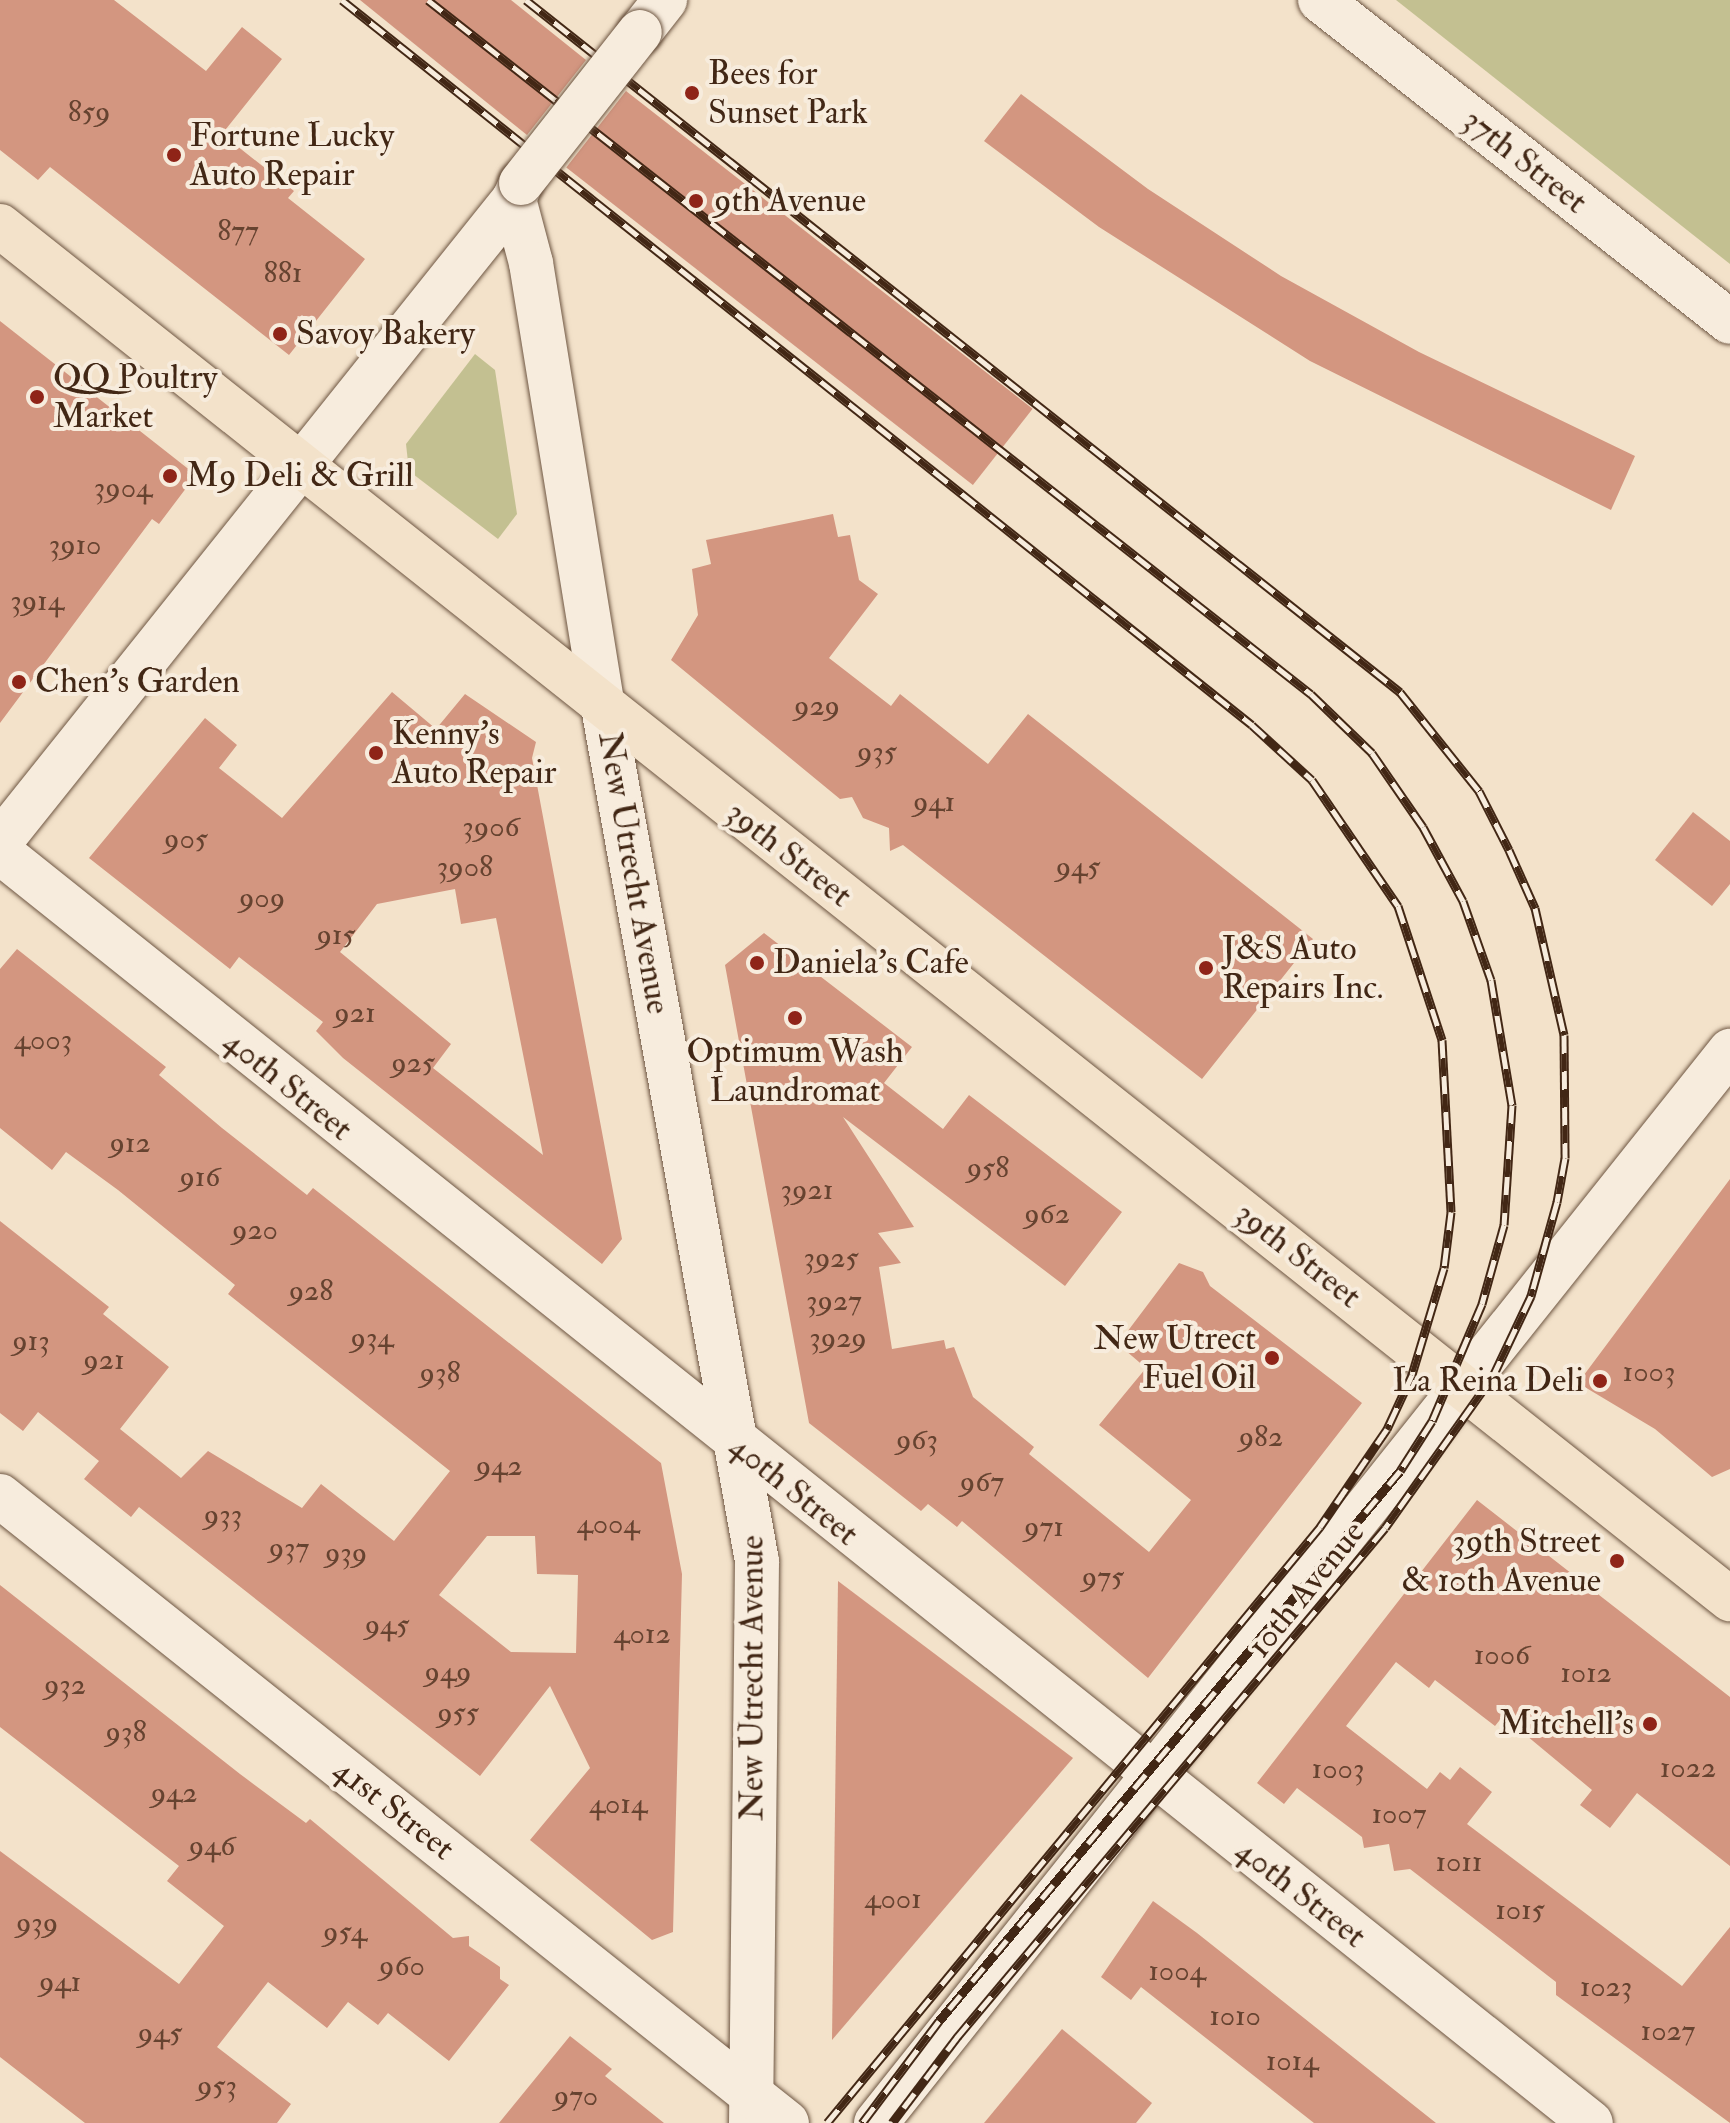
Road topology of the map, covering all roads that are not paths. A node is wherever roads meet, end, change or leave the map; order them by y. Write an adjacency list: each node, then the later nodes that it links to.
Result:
1 (1320, 0): 5 (street, 37th Street)
2 (652, 16): 3 (street, bridge)
3 (518, 191): 6 (street); 7 (street, New Utrecht Avenue)
4 (0, 226): 6 (main road, 39th Street)
5 (1730, 322)
6 (302, 465): 7 (main road, 39th Street); 8 (street)
7 (603, 707): 11 (main road, 39th Street); 12 (street, New Utrecht Avenue)
8 (0, 842)
9 (0, 852): 12 (street, 40th Street)
10 (1730, 1051): 11 (street, 10th Avenue)
11 (1467, 1388): 14 (main road, 39th Street); 15 (street, 10th Avenue)
12 (741, 1446): 15 (street, 40th Street); 16 (street, New Utrecht Avenue)
13 (0, 1496): 16 (street, 41st Street)
14 (1730, 1599)
15 (1155, 1777): 18 (street, 10th Avenue); 19 (street, 40th Street)
16 (751, 2109): 17 (street, 41st Street)
17 (787, 2123)
18 (876, 2123)
19 (1591, 2123)

